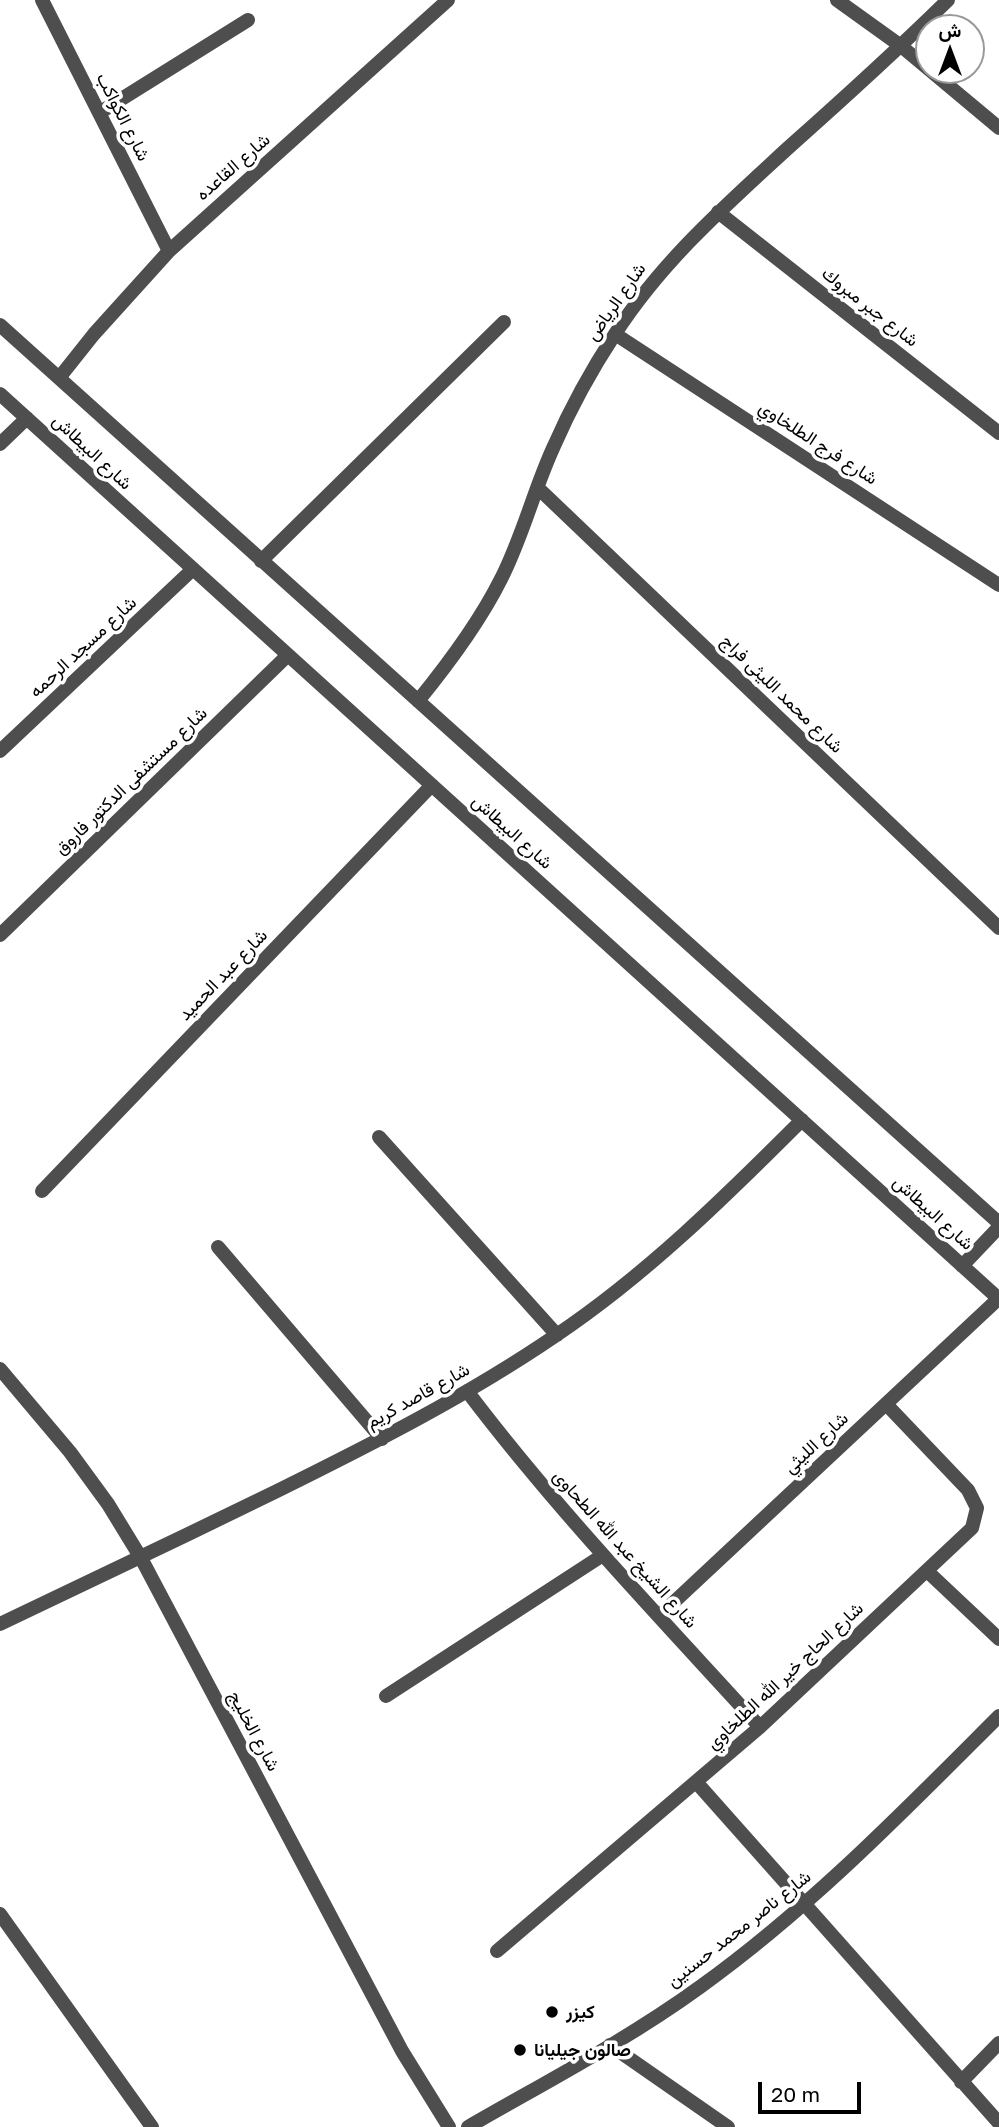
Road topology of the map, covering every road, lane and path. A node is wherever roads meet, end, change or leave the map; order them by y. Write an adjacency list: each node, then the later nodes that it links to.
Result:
1 (42, 0): 7 (street, شارع الكواكب)
2 (448, 0): 10 (street, شارع القاعده)
3 (836, 0): 6 (street)
4 (948, 0): 6 (street, شارع الرياض)
5 (248, 20): 7 (street)
6 (901, 46): 8 (street); 9 (street, شارع الرياض)
7 (99, 113): 10 (street, شارع الكواكب)
8 (999, 128)
9 (718, 212): 13 (street, شارع الرياض); 17 (street, شارع جبر مبروك)
10 (169, 251): 14 (street, شارع القاعده)
11 (504, 322): 20 (street)
12 (0, 325): 14 (street, شارع البيطاش)
13 (615, 334): 19 (street, شارع الرياض); 22 (street, شارع فرج الطلخاوي)
14 (59, 378): 20 (street, شارع البيطاش)
15 (0, 394): 16 (street, شارع البيطاش)
16 (27, 418): 18 (street); 21 (street, شارع البيطاش)
17 (999, 433)
18 (0, 444)
19 (538, 488): 24 (street, شارع الرياض); 27 (street, شارع محمد الليثى فراج)
20 (261, 561): 24 (street, شارع البيطاش)
21 (192, 570): 23 (street, شارع البيطاش); 25 (street, شارع مسجد الرحمه)
22 (999, 586)
23 (288, 655): 26 (street, شارع البيطاش); 28 (street, شارع مستشفى الدكتور فاروق)
24 (418, 701): 32 (street, شارع البيطاش)
25 (0, 751)
26 (432, 785): 29 (street, شارع البيطاش); 31 (street, شارع عبد الحميد)
27 (999, 928)
28 (0, 935)
29 (802, 1121): 34 (street, شارع البيطاش); 36 (street, شارع قاصد كريم)
30 (379, 1137): 36 (street)
31 (42, 1191)
32 (999, 1225): 34 (street)
33 (218, 1247): 40 (street)
34 (962, 1266): 35 (street, شارع البيطاش)
35 (999, 1299): 39 (street, شارع الليثي)
36 (557, 1335): 38 (street, شارع قاصد كريم)
37 (0, 1369): 42 (street, شارع الخليج)
38 (467, 1391): 40 (street, شارع قاصد كريم); 41 (street, شارع الشيخ عبد الله الطحاوى)
39 (886, 1404): 43 (street, شارع الحاج خير الله الطلخاوي); 44 (street, شارع الليثي)
40 (382, 1439): 42 (street, شارع قاصد كريم)
41 (603, 1555): 44 (street, شارع الشيخ عبد الله الطحاوى); 47 (street)
42 (141, 1558): 45 (street, شارع قاصد كريم); 59 (street, شارع الخليج)
43 (927, 1571): 46 (street); 49 (street, شارع الحاج خير الله الطلخاوي)
44 (659, 1616): 49 (street, شارع الشيخ عبد الله الطحاوى)
45 (0, 1624)
46 (999, 1639)
47 (386, 1696)
48 (999, 1716): 51 (street, شارع ناصر محمد حسنين)
49 (760, 1727): 50 (street, شارع الحاج خير الله الطلخاوي)
50 (697, 1783): 51 (street); 53 (street, شارع الحاج خير الله الطلخاوي)
51 (805, 1903): 55 (street, شارع ناصر محمد حسنين); 56 (street)
52 (0, 1914): 58 (street)
53 (496, 1951)
54 (999, 2043): 56 (street)
55 (610, 2045): 60 (street, شارع ناصر محمد حسنين); 61 (street)
56 (961, 2082): 57 (street)
57 (999, 2123)
58 (152, 2127)
59 (449, 2127)
60 (468, 2127)
61 (728, 2127)

